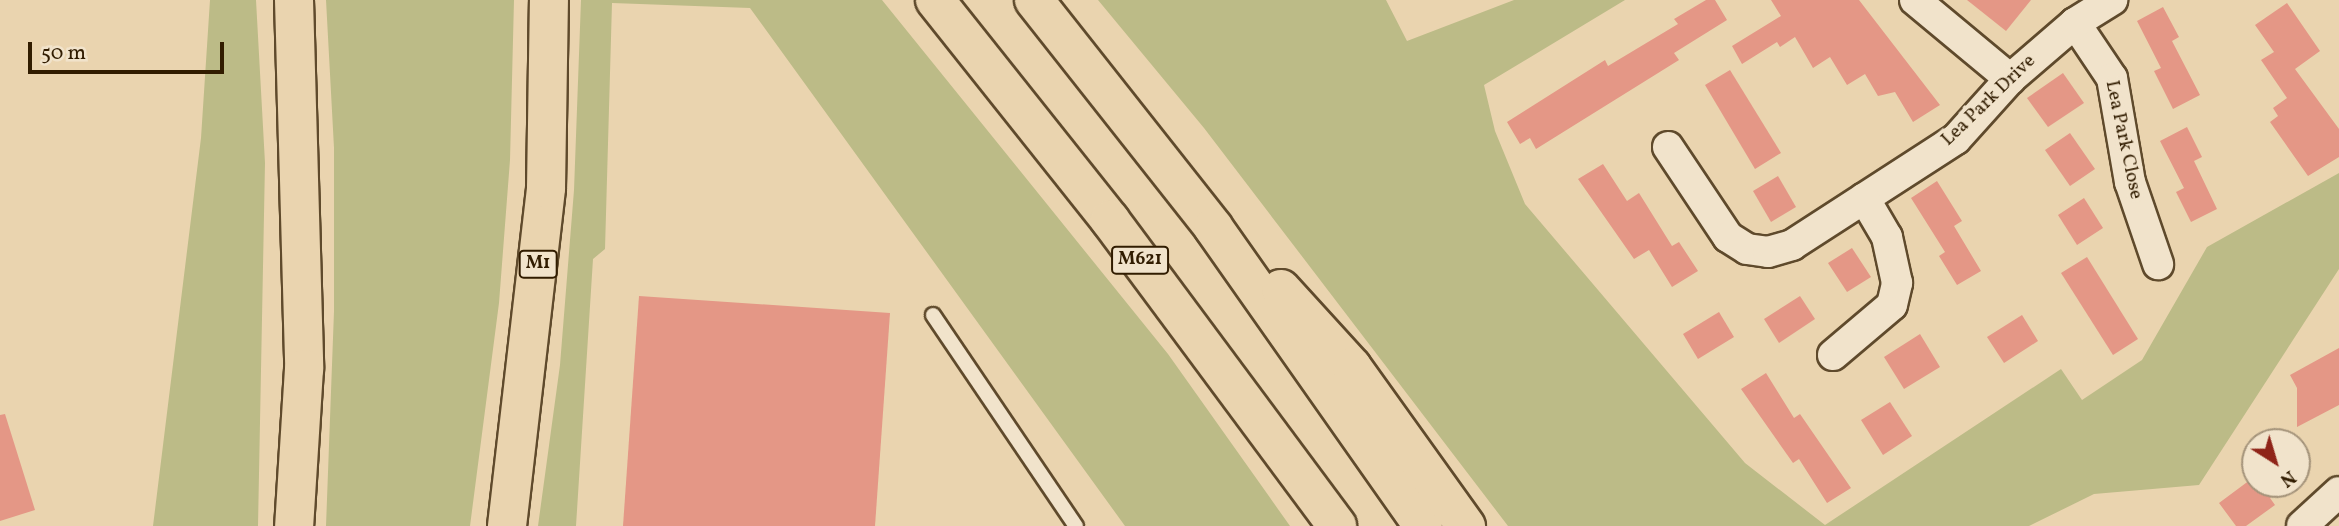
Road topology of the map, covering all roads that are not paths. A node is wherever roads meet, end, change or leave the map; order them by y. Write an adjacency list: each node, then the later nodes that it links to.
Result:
1 (294, 0): 16 (highway)
2 (549, 0): 17 (highway, M1)
3 (935, 0): 19 (highway, M621)
4 (1034, 0): 9 (highway)
5 (1915, 0): 8 (street)
6 (2112, 0): 7 (street, Lea Park Drive)
7 (2075, 23): 8 (street, Lea Park Drive); 12 (street, Lea Park Close)
8 (2010, 79): 11 (street, Lea Park Drive)
9 (1145, 140): 20 (highway); 21 (highway)
10 (1668, 147): 11 (street, Lea Park Drive)
11 (1864, 198): 14 (street)
12 (2158, 264)
13 (933, 315): 18 (lane)
14 (1833, 355)
15 (2339, 492): 22 (street)
16 (294, 526)
17 (507, 526)
18 (1076, 526)
19 (1337, 526)
20 (1423, 526)
21 (1466, 526)
22 (2302, 526)

